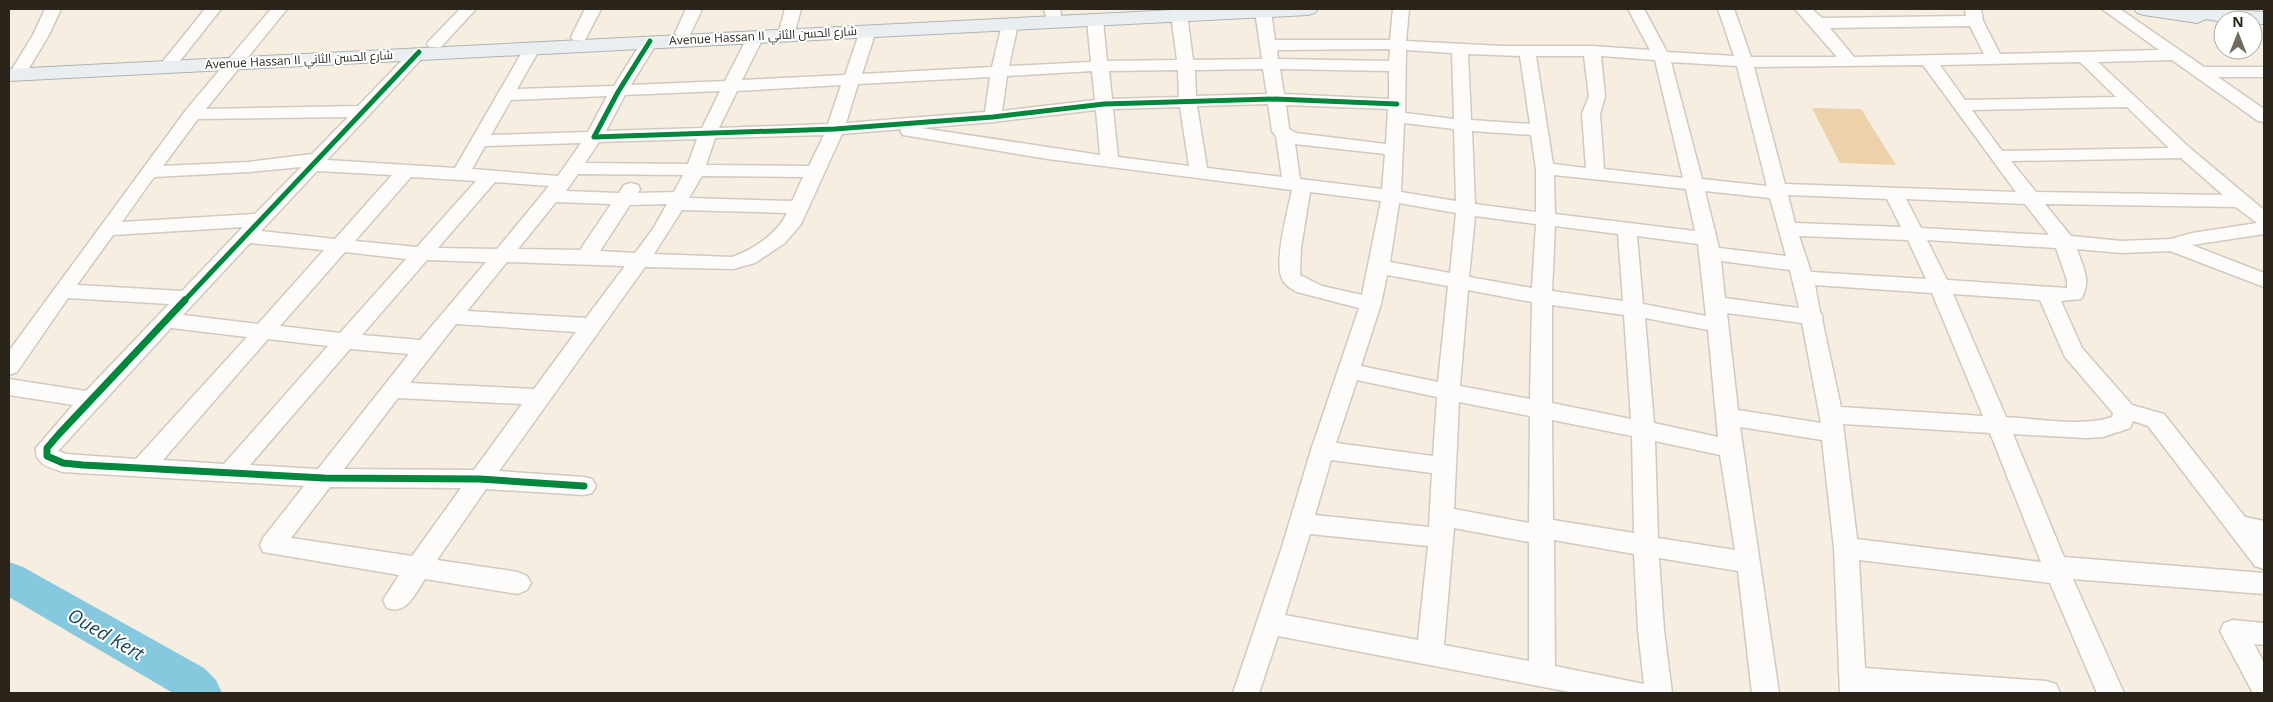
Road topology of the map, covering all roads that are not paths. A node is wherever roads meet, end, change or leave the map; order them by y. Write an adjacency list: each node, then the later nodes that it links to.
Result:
1 (53, 9): 49 (street)
2 (213, 9): 45 (street)
3 (279, 9): 42 (street)
4 (468, 9): 32 (street)
5 (593, 9): 28 (street)
6 (694, 9): 26 (street)
7 (1308, 9): 13 (main road, Avenue Hassan II شارع الحسن الثاني)
8 (1636, 9): 38 (street)
9 (1726, 9): 44 (street)
10 (1803, 9): 22 (street)
11 (2110, 9): 36 (street)
12 (2144, 9): 14 (main road)
13 (1263, 11): 15 (main road, Avenue Hassan II شارع الحسن الثاني); 30 (street)
14 (2187, 11): 19 (main road); 20 (main road)
15 (1169, 12): 17 (main road, Avenue Hassan II شارع الحسن الثاني); 21 (main road, Avenue Hassan II شارع الحسن الثاني); 48 (street)
16 (1396, 14): 37 (street)
17 (1053, 15): 21 (main road, Avenue Hassan II شارع الحسن الثاني); 23 (main road, Avenue Hassan II شارع الحسن الثاني); 24 (main road, Avenue Hassan II شارع الحسن الثاني)
18 (1974, 15): 22 (street); 41 (street)
19 (2213, 18)
20 (2264, 18)
21 (1095, 20): 47 (street)
22 (1818, 23): 43 (street)
23 (789, 24): 25 (main road, Avenue Hassan II شارع الحسن الثاني); 26 (main road, Avenue Hassan II شارع الحسن الثاني); 27 (main road, Avenue Hassan II شارع الحسن الثاني)
24 (1010, 24): 25 (main road, Avenue Hassan II شارع الحسن الثاني); 50 (street)
25 (868, 31): 53 (street)
26 (683, 33): 28 (main road, Avenue Hassan II شارع الحسن الثاني)
27 (756, 36): 29 (main road, Avenue Hassan II شارع الحسن الثاني); 54 (street)
28 (579, 38): 32 (main road, Avenue Hassan II شارع الحسن الثاني)
29 (650, 41): 31 (main road, Avenue Hassan II شارع الحسن الثاني); 55 (street)
30 (1269, 45): 37 (street); 46 (street)
31 (533, 47): 32 (main road, Avenue Hassan II شارع الحسن الثاني); 56 (street)
32 (427, 48): 42 (main road, Avenue Hassan II شارع الحسن الثاني); 65 (street)
33 (1460, 49): 34 (street); 37 (street); 69 (street)
34 (1526, 50): 35 (street); 72 (street)
35 (1592, 51): 38 (street); 90 (street)
36 (2176, 55): 39 (street); 51 (street)
37 (1398, 56): 46 (street); 64 (street)
38 (1662, 57): 44 (street); 93 (street)
39 (2084, 57): 41 (street); 59 (street)
40 (1927, 59): 41 (street); 43 (street); 61 (street)
41 (1995, 59)
42 (235, 60): 45 (main road, Avenue Hassan II شارع الحسن الثاني); 66 (street)
43 (1849, 61): 44 (street)
44 (1744, 62): 95 (street)
45 (169, 64): 49 (main road, Avenue Hassan II شارع الحسن الثاني)
46 (1271, 64): 48 (street); 57 (street)
47 (1102, 66): 48 (street); 50 (street); 60 (street)
48 (1186, 66): 58 (street)
49 (15, 71)
50 (999, 72): 53 (street); 67 (street)
51 (2199, 72): 52 (street); 62 (street)
52 (2264, 72)
53 (852, 79): 54 (street); 71 (street)
54 (732, 86): 55 (street); 73 (street)
55 (618, 92): 56 (street); 75 (street)
56 (504, 95): 76 (street)
57 (1275, 99): 58 (street); 64 (street); 74 (street)
58 (1188, 102): 60 (street); 88 (street)
59 (2129, 102): 61 (street); 78 (street)
60 (1104, 104): 67 (street); 81 (street)
61 (1961, 105): 79 (street)
62 (2247, 106): 63 (street); 68 (street)
63 (2264, 106)
64 (1397, 110): 69 (street); 77 (street)
65 (364, 111): 66 (street); 80 (street)
66 (192, 114): 86 (street)
67 (993, 117): 70 (street)
68 (2264, 118)
69 (1464, 125): 72 (street); 103 (street)
70 (875, 126): 71 (street); 81 (street)
71 (835, 128): 73 (street); 87 (street)
72 (1538, 130): 82 (street)
73 (707, 135): 75 (street); 85 (street)
74 (1285, 135): 77 (street); 94 (street)
75 (594, 137): 76 (street); 92 (street)
76 (478, 141): 89 (street)
77 (1394, 150): 97 (street)
78 (2185, 153): 79 (street); 101 (street)
79 (1998, 156): 98 (street)
80 (316, 162): 84 (street); 86 (street); 105 (street)
81 (1110, 162): 88 (street)
82 (1545, 169): 90 (street); 106 (street)
83 (644, 170): 85 (street); 92 (street); 99 (street)
84 (406, 171): 89 (street); 116 (street)
85 (695, 171): 87 (street); 100 (street)
86 (149, 172): 108 (street)
87 (815, 172): 102 (street)
88 (1199, 172): 94 (street)
89 (460, 174): 91 (street)
90 (1596, 174): 93 (street)
91 (490, 176): 92 (street); 117 (street)
92 (563, 182): 99 (street); 118 (street)
93 (1694, 183): 95 (street); 115 (street)
94 (1297, 185): 97 (street); 130 (street)
95 (1778, 191): 96 (street); 110 (street)
96 (1894, 194): 98 (street); 111 (street)
97 (1391, 196): 103 (street); 121 (street)
98 (2032, 198): 101 (street); 113 (street)
99 (624, 199): 100 (street); 119 (street)
100 (678, 201): 102 (street); 120 (street)
101 (2241, 201): 104 (street)
102 (798, 207): 120 (street)
103 (1466, 209): 106 (street); 124 (street)
104 (2264, 219)
105 (259, 220): 108 (street); 112 (street)
106 (1546, 220): 109 (street); 128 (street)
107 (2264, 228): 114 (street)
108 (107, 229): 126 (street)
109 (1627, 229): 115 (street); 131 (street)
110 (1787, 229): 111 (street); 122 (street)
111 (1915, 234): 113 (street); 125 (street)
112 (244, 236): 116 (street); 129 (street)
113 (2064, 241): 114 (street); 127 (street)
114 (2172, 245): 123 (street)
115 (1708, 246): 122 (street); 132 (street)
116 (339, 247): 117 (street); 137 (street)
117 (422, 254): 118 (street); 138 (street)
118 (502, 257): 119 (street); 133 (street)
119 (586, 258): 120 (street)
120 (640, 260): 136 (street)
121 (1380, 267): 124 (street); 130 (street)
122 (1801, 271): 125 (street); 134 (street)
123 (2264, 280)
124 (1459, 281): 128 (street); 144 (street)
125 (1940, 287): 127 (street); 151 (street)
126 (63, 290): 129 (street); 140 (street)
127 (2047, 293): 148 (street)
128 (1542, 297): 131 (street); 147 (street)
129 (187, 298): 135 (street)
130 (1371, 304): 141 (street)
131 (1632, 309): 132 (street); 152 (street)
132 (1717, 314): 134 (street); 149 (street)
133 (451, 317): 136 (street); 139 (street)
134 (1813, 317): 150 (street)
135 (166, 320): 137 (street); 146 (street)
136 (591, 326): 145 (street)
137 (262, 331): 138 (street); 156 (street)
138 (345, 341): 139 (street); 157 (street)
139 (425, 348): 143 (street)
140 (9, 367)
141 (1349, 371): 144 (street); 154 (street)
142 (9, 387): 146 (street)
143 (392, 390): 145 (street); 158 (street)
144 (1448, 392): 147 (street); 155 (street)
145 (539, 398): 159 (street)
146 (92, 400): 156 (street)
147 (1541, 408): 152 (street); 165 (street)
148 (2125, 412): 151 (street); 162 (street)
149 (1729, 417): 150 (street); 153 (street)
150 (1832, 424): 151 (street); 167 (street)
151 (1999, 425): 171 (street)
152 (1643, 428): 153 (street); 166 (street)
153 (1731, 449): 169 (street)
154 (1322, 450): 155 (street); 161 (street)
155 (1445, 466): 163 (street)
156 (142, 468): 157 (street)
157 (230, 472): 158 (street)
158 (324, 478): 159 (street); 170 (street)
159 (480, 479): 160 (street); 170 (street)
160 (584, 486)
161 (1301, 523): 163 (street); 175 (street)
162 (2237, 526): 164 (street); 168 (street)
163 (1441, 527): 165 (street); 177 (street)
164 (2264, 531)
165 (1542, 532): 166 (street); 178 (street)
166 (1646, 546): 169 (street); 183 (street)
167 (1846, 548): 171 (street); 179 (street)
168 (2264, 559)
169 (1749, 563): 184 (street)
170 (419, 567): 172 (street); 174 (street)
171 (2057, 570): 173 (street); 186 (street)
172 (518, 583)
173 (2264, 584)
174 (396, 600)
175 (1269, 623): 177 (street); 181 (street)
176 (2264, 634): 180 (street)
177 (1430, 653): 178 (street)
178 (1542, 674): 182 (street)
179 (1852, 686): 185 (street)
180 (2264, 688)
181 (1246, 693)
182 (1637, 693)
183 (1659, 693)
184 (1766, 693)
185 (2046, 693)
186 (2110, 693)

